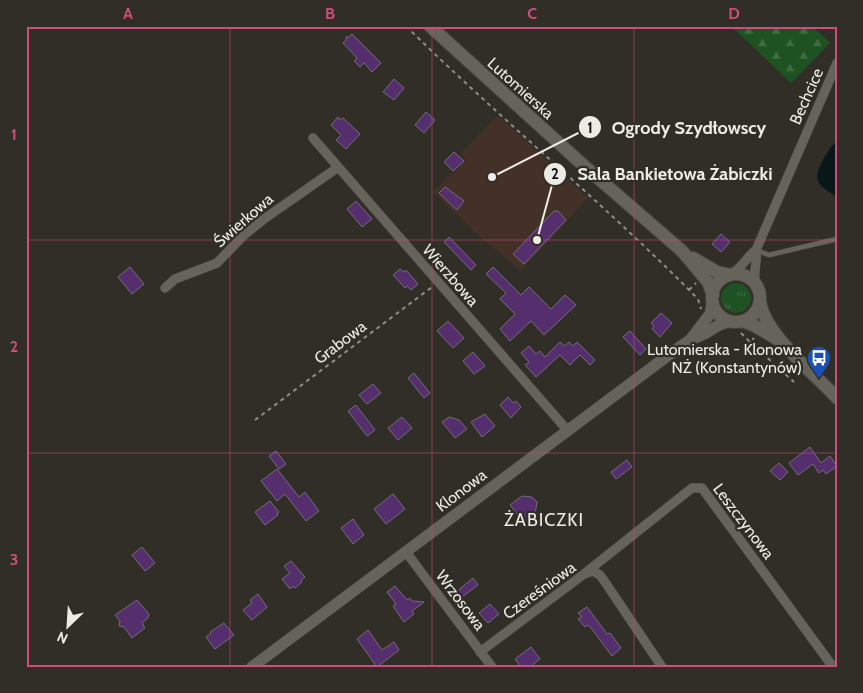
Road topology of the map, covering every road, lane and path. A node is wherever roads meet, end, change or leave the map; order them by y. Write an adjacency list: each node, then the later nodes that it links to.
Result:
1 (406, 26): 16 (path)
2 (430, 26): 9 (main road, Lutomierska)
3 (837, 64): 4 (street, Bechcice)
4 (834, 76): 8 (street, Bechcice)
5 (313, 138): 6 (street, Wierzbowa)
6 (337, 168): 11 (street, Wierzbowa); 13 (street, Świerkowa)
7 (837, 239): 8 (lane)
8 (756, 250): 10 (street, Bechcice); 12 (street, Bechcice)
9 (682, 252): 10 (main road, Lutomierska); 14 (main road, Lutomierska)
10 (730, 275): 12 (main road); 14 (main road)
11 (438, 283): 24 (path, Grabowa); 25 (street, Wierzbowa)
12 (756, 285): 15 (main road)
13 (165, 288)
14 (713, 298): 17 (main road); 19 (street, Klonowa)
15 (760, 301): 17 (main road); 21 (main road)
16 (702, 314)
17 (737, 324): 19 (street, Klonowa); 20 (path); 21 (main road)
18 (756, 335): 20 (path)
19 (690, 340): 25 (street, Klonowa)
20 (750, 342): 22 (path)
21 (783, 343): 23 (main road)
22 (794, 382)
23 (837, 398)
24 (255, 420)
25 (568, 431): 26 (street, Klonowa)
26 (406, 552): 28 (street, Wrzosowa); 29 (street, Klonowa)
27 (584, 574): 28 (street, Czereśniowa); 31 (street, Czereśniowa); 32 (street, Leszczynowa)
28 (480, 652): 30 (street, Wrzosowa)
29 (252, 667)
30 (492, 667)
31 (662, 667)
32 (833, 667)

